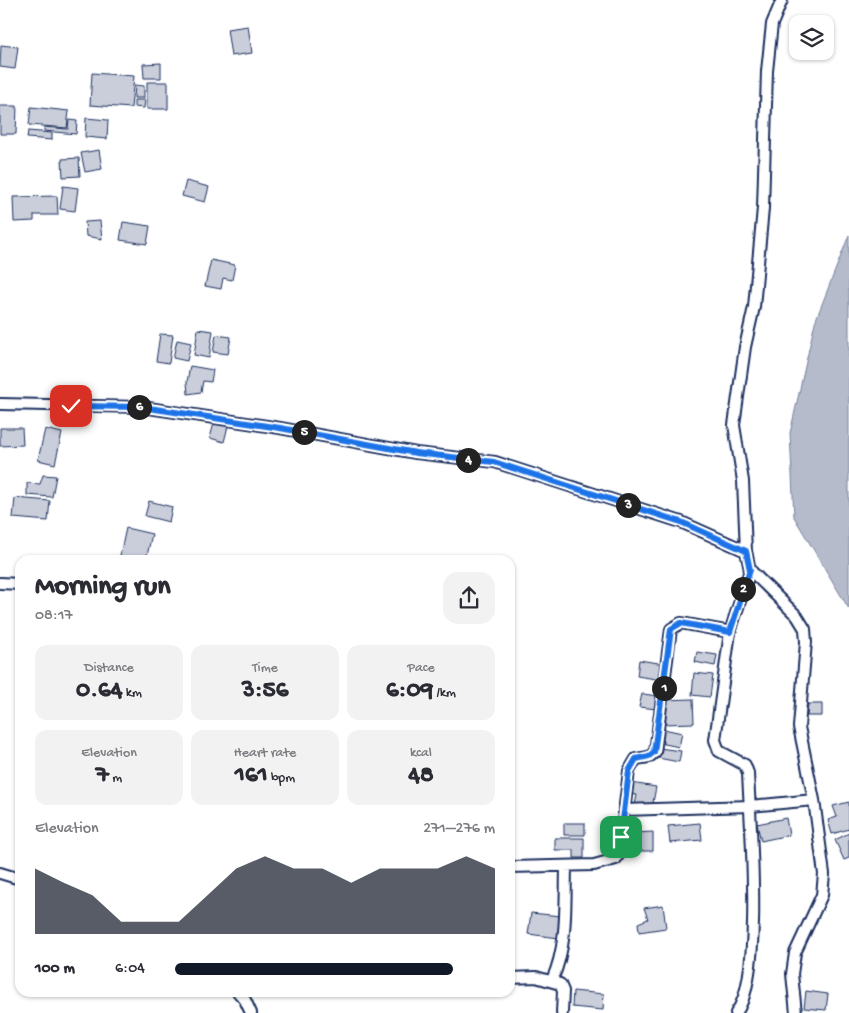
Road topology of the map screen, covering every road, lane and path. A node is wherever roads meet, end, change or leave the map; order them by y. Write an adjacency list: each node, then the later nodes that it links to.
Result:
1 (782, 0): 3 (street)
2 (0, 404): 3 (street)
3 (746, 551): 4 (street)
4 (750, 570): 7 (street); 8 (street)
5 (0, 583): 6 (street)
6 (15, 584)
7 (730, 632): 9 (street); 10 (street)
8 (814, 800): 9 (street); 21 (street)
9 (750, 806): 10 (street); 20 (street)
10 (624, 810): 11 (street)
11 (566, 866): 12 (street); 16 (street)
12 (515, 867)
13 (0, 873): 14 (street)
14 (15, 878)
15 (515, 978): 16 (street)
16 (552, 980): 19 (street)
17 (242, 997): 18 (street)
18 (251, 1013)
19 (562, 1013)
20 (736, 1013)
21 (796, 1013)

